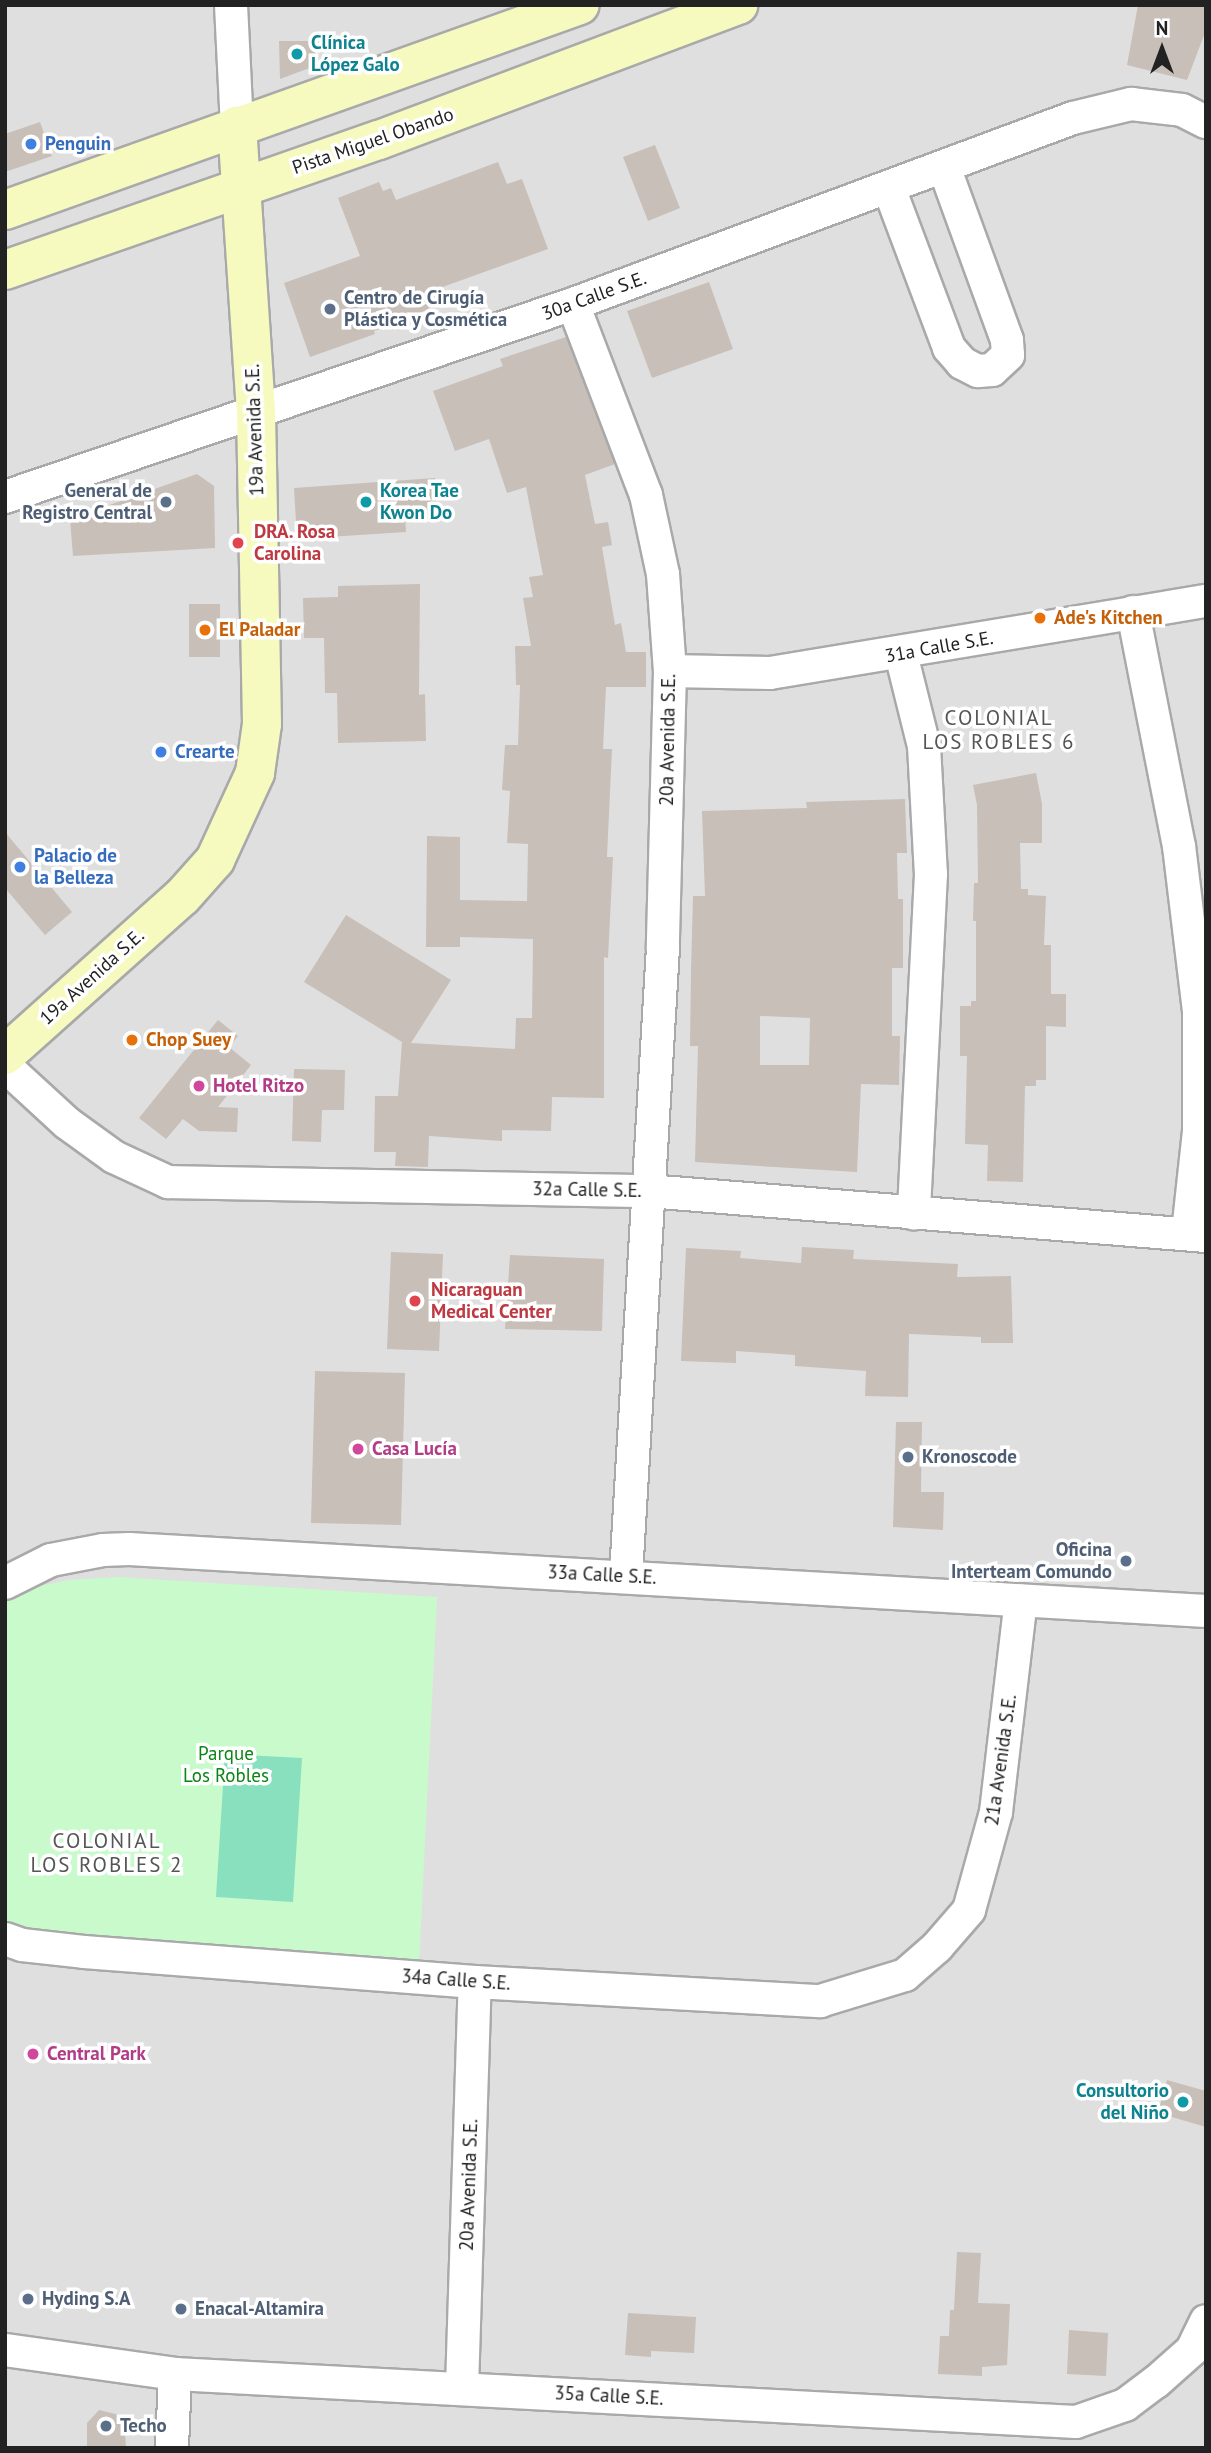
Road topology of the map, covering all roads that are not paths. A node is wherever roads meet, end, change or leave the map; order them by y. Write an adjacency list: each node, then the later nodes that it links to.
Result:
1 (231, 5): 5 (street)
2 (580, 5): 5 (main road)
3 (738, 5): 7 (main road, Pista Miguel Obando)
4 (1194, 116): 6 (street, 30a Calle S.E.)
5 (237, 126): 7 (main road, 19a Avenida S.E.); 9 (main road)
6 (944, 167): 8 (street, 30a Calle S.E.); 8 (street)
7 (242, 186): 10 (main road, Pista Miguel Obando); 12 (main road, 19a Avenida S.E.)
8 (889, 188): 11 (street, 30a Calle S.E.)
9 (5, 210)
10 (5, 270)
11 (573, 304): 12 (street, 30a Calle S.E.); 17 (street, 20a Avenida S.E.)
12 (256, 412): 13 (street, 30a Calle S.E.); 18 (main road, 19a Avenida S.E.)
13 (5, 497)
14 (1206, 601): 15 (street, 31a Calle S.E.)
15 (1133, 612): 16 (street, 31a Calle S.E.); 22 (street)
16 (901, 654): 17 (street, 31a Calle S.E.); 21 (street)
17 (670, 671): 20 (street, 20a Avenida S.E.)
18 (5, 1055)
19 (5, 1066): 20 (street, 32a Calle S.E.)
20 (648, 1191): 21 (street, 32a Calle S.E.); 23 (street, 20a Avenida S.E.)
21 (914, 1214): 22 (street, 32a Calle S.E.)
22 (1197, 1234)
23 (626, 1576): 24 (street, 33a Calle S.E.); 25 (street, 33a Calle S.E.)
24 (5, 1583)
25 (1021, 1600): 26 (street, 33a Calle S.E.); 28 (street, 21a Avenida S.E.)
26 (1206, 1611)
27 (5, 1939): 29 (street, 34a Calle S.E.)
28 (905, 1975): 29 (street, 34a Calle S.E.)
29 (475, 1982): 33 (street, 20a Avenida S.E.)
30 (1206, 2320): 33 (street, 35a Calle S.E.)
31 (5, 2350): 32 (street, 35a Calle S.E.)
32 (175, 2374): 33 (street, 35a Calle S.E.); 34 (street)
33 (462, 2388)
34 (172, 2448)

